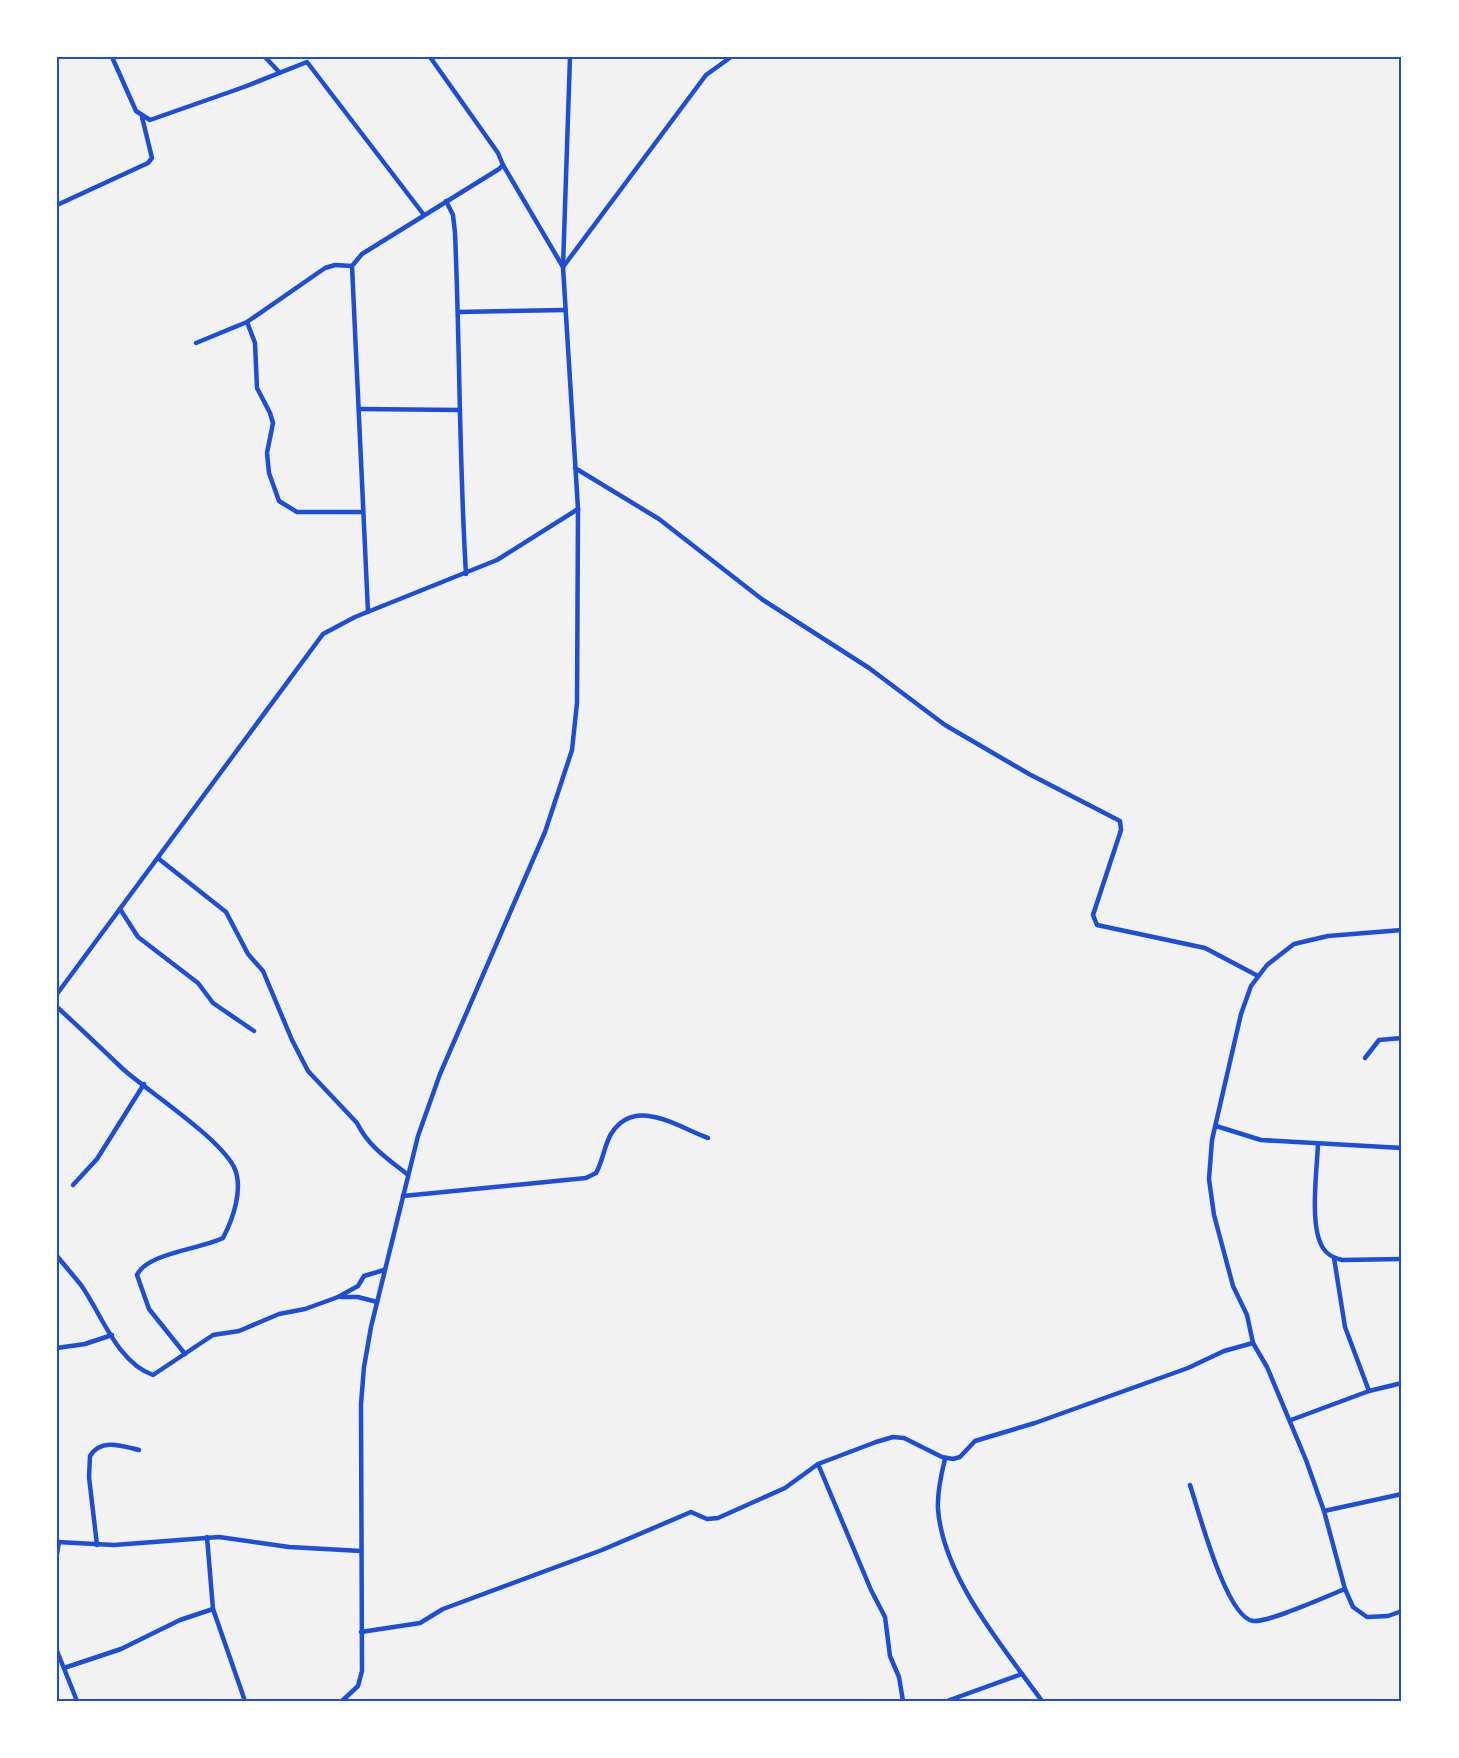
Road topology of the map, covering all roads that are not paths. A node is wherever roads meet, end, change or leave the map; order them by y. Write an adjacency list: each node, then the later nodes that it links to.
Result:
1 (112, 57): 9 (street)
2 (265, 57): 8 (street)
3 (312, 57): 7 (street)
4 (430, 57): 10 (street)
5 (570, 57): 15 (street)
6 (731, 57): 15 (street)
7 (303, 62): 8 (street); 13 (street)
8 (279, 72): 9 (street)
9 (142, 117): 12 (street)
10 (503, 165): 11 (street); 15 (street)
11 (446, 201): 13 (street); 17 (street)
12 (57, 205)
13 (424, 215): 14 (street)
14 (352, 266): 18 (street); 20 (street)
15 (563, 267): 16 (street)
16 (566, 310): 17 (street); 22 (street)
17 (458, 312): 21 (street)
18 (247, 322): 19 (street); 24 (street)
19 (196, 343)
20 (359, 409): 21 (street); 24 (street)
21 (460, 410): 25 (street)
22 (575, 468): 23 (street); 30 (street)
23 (578, 509): 25 (street); 41 (street)
24 (363, 512): 26 (street)
25 (466, 574): 26 (street)
26 (368, 612): 27 (street)
27 (159, 859): 28 (street); 41 (street)
28 (120, 909): 31 (street); 33 (street)
29 (1402, 930): 30 (street)
30 (1258, 976): 37 (street)
31 (57, 994)
32 (57, 1007): 36 (street)
33 (254, 1031)
34 (1402, 1038): 35 (street)
35 (1365, 1058)
36 (144, 1084): 42 (street); 53 (street)
37 (1216, 1126): 39 (street); 51 (street)
38 (708, 1138): 43 (street)
39 (1318, 1144): 40 (street); 45 (street)
40 (1402, 1148)
41 (407, 1174): 43 (street)
42 (73, 1185)
43 (403, 1196): 47 (street)
44 (57, 1256): 50 (street)
45 (1334, 1258): 46 (street); 55 (street)
46 (1402, 1259)
47 (384, 1270): 48 (street); 49 (street)
48 (338, 1297): 49 (street); 53 (street)
49 (377, 1302): 66 (street)
50 (112, 1335): 52 (street); 53 (street)
51 (1253, 1343): 56 (street); 58 (street)
52 (57, 1348)
53 (185, 1354)
54 (1402, 1383): 55 (street)
55 (1369, 1391): 56 (street)
56 (1291, 1420): 62 (street)
57 (139, 1450): 65 (street)
58 (945, 1459): 59 (street); 74 (street)
59 (818, 1464): 71 (street); 78 (street)
60 (1190, 1485): 68 (street)
61 (1402, 1494): 62 (street)
62 (1324, 1511): 68 (street)
63 (207, 1537): 65 (street); 66 (street); 69 (street)
64 (58, 1542): 65 (street); 67 (street)
65 (97, 1545)
66 (362, 1551): 71 (street)
67 (57, 1554)
68 (1345, 1589): 70 (street)
69 (213, 1609): 73 (street); 76 (street)
70 (1402, 1611)
71 (361, 1632): 77 (street)
72 (57, 1651): 73 (street)
73 (64, 1668): 75 (street)
74 (1022, 1674): 79 (street); 80 (street)
75 (77, 1701)
76 (245, 1701)
77 (342, 1701)
78 (903, 1701)
79 (947, 1701)
80 (1042, 1701)

